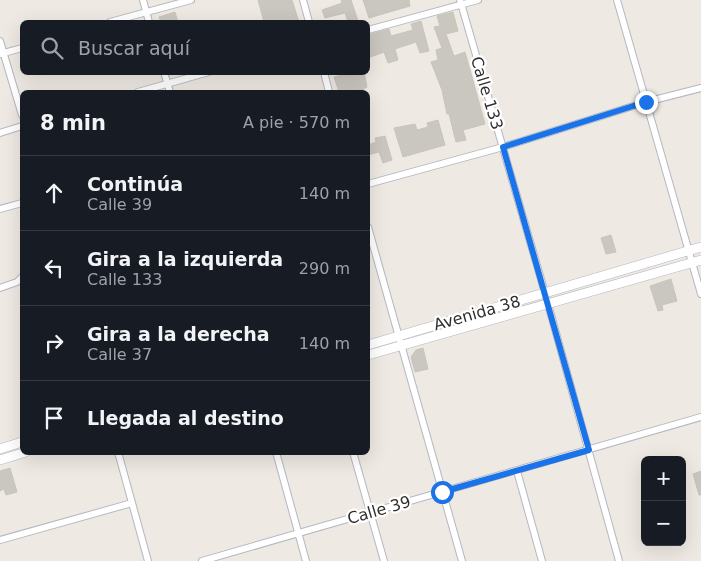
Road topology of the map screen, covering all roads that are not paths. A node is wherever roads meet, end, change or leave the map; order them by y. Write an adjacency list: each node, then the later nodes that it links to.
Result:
1 (143, 0): 7 (street)
2 (191, 0): 7 (street)
3 (303, 0): 10 (street)
4 (478, 0): 6 (street)
5 (617, 0): 23 (street)
6 (460, 3): 11 (street); 27 (street, Calle 133)
7 (146, 12): 8 (street); 9 (street)
8 (117, 20)
9 (148, 20)
10 (308, 20)
11 (370, 29)
12 (0, 41): 14 (street)
13 (20, 49): 14 (street)
14 (2, 54): 24 (street)
15 (165, 75): 18 (street)
16 (198, 75): 18 (street)
17 (325, 75): 22 (street)
18 (167, 84): 20 (street); 21 (street)
19 (701, 88): 23 (street)
20 (145, 90)
21 (169, 90)
22 (328, 90)
23 (646, 102): 27 (street); 33 (street)
24 (20, 109)
25 (20, 127): 26 (street)
26 (0, 133)
27 (503, 147): 28 (street); 37 (street, Calle 133)
28 (370, 183)
29 (20, 204): 30 (street)
30 (0, 209)
31 (370, 234): 40 (street)
32 (701, 247): 33 (main road, Avenida 38)
33 (688, 251): 34 (street); 37 (main road, Avenida 38)
34 (697, 261): 38 (street); 39 (main road, Avenida 38)
35 (20, 279): 36 (street)
36 (0, 288)
37 (545, 293): 39 (street, Calle 133); 40 (main road, Avenida 38)
38 (701, 294)
39 (548, 305): 42 (main road, Avenida 38); 47 (street, Calle 133)
40 (398, 336): 41 (main road, Avenida 38); 42 (street)
41 (370, 344)
42 (401, 346): 43 (main road, Avenida 38); 54 (street)
43 (370, 354)
44 (701, 418): 47 (street, Calle 39)
45 (20, 443): 46 (main road)
46 (0, 449)
47 (589, 450): 53 (street, Calle 39); 65 (street, Calle 133)
48 (20, 454): 52 (main road)
49 (119, 455): 55 (street)
50 (277, 455): 57 (street)
51 (354, 455): 56 (street)
52 (0, 460)
53 (517, 471): 54 (street, Calle 39); 64 (street)
54 (442, 492): 56 (street, Calle 39); 63 (street)
55 (132, 503): 58 (street); 59 (street)
56 (370, 513): 57 (street, Calle 39); 62 (street)
57 (298, 533): 60 (street, Calle 39); 61 (street)
58 (0, 540)
59 (148, 561)
60 (202, 561)
61 (306, 561)
62 (384, 561)
63 (462, 561)
64 (542, 561)
65 (619, 561)

